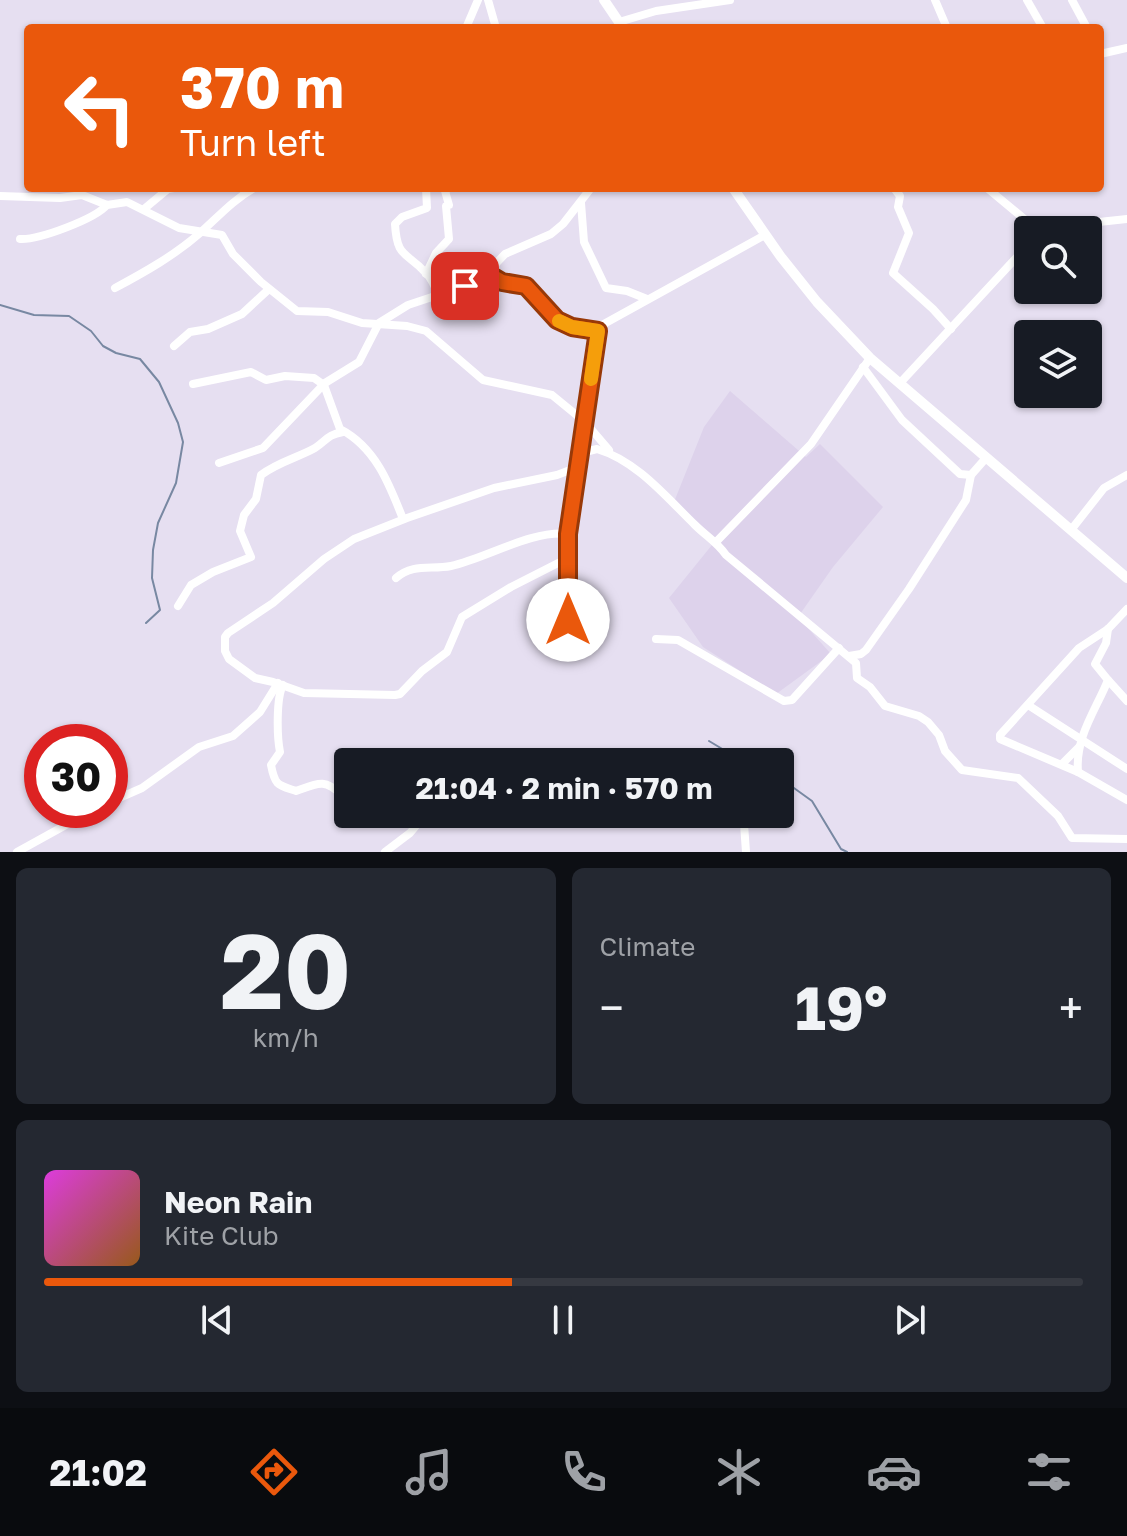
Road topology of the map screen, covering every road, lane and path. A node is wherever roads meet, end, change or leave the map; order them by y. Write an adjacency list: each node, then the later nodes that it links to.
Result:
1 (478, 0): 8 (street)
2 (488, 0): 9 (street)
3 (604, 0): 10 (main road)
4 (730, 0): 11 (street)
5 (935, 0): 12 (street)
6 (1027, 0): 13 (street)
7 (1072, 0): 14 (street)
8 (468, 24)
9 (495, 24)
10 (620, 24)
11 (624, 24)
12 (945, 24)
13 (1041, 24)
14 (1085, 24)
15 (1127, 48): 16 (street)
16 (1104, 53)
17 (164, 192): 27 (street)
18 (248, 192): 31 (street)
19 (426, 192): 36 (street)
20 (445, 192): 36 (street)
21 (736, 192): 32 (main road)
22 (897, 192): 42 (street)
23 (992, 192): 28 (street)
24 (585, 193): 35 (street); 40 (street)
25 (0, 196): 26 (street)
26 (107, 205): 27 (street); 33 (street)
27 (144, 209): 31 (street)
28 (1023, 216)
29 (1127, 219): 30 (street)
30 (1102, 222)
31 (200, 233): 37 (street); 38 (street)
32 (765, 235): 40 (street); 45 (main road)
33 (20, 239)
34 (1014, 260): 42 (street)
35 (487, 273): 39 (street); 43 (street)
36 (426, 274): 39 (street)
37 (115, 288)
38 (269, 289): 41 (street); 44 (street)
39 (439, 297): 41 (street)
40 (647, 299): 43 (street)
41 (379, 323): 48 (street); 49 (street)
42 (951, 329): 46 (street)
43 (598, 331): 49 (street)
44 (174, 346)
45 (867, 362): 46 (main road); 55 (street); 60 (street)
46 (901, 382): 51 (main road)
47 (193, 384): 48 (street)
48 (324, 385): 50 (street); 53 (street)
49 (585, 422): 52 (street); 54 (street)
50 (344, 431): 57 (street); 64 (street)
51 (986, 458): 55 (street); 58 (main road)
52 (619, 459): 54 (street); 60 (street)
53 (219, 463)
54 (579, 464): 57 (street); 59 (street)
55 (971, 475): 70 (street)
56 (1127, 475): 58 (street)
57 (403, 519): 72 (street)
58 (1071, 530): 63 (main road)
59 (568, 534): 61 (street); 62 (street)
60 (717, 541): 69 (street)
61 (568, 558): 66 (street); 72 (street)
62 (396, 578)
63 (1127, 578)
64 (178, 606)
65 (1127, 609): 67 (street)
66 (568, 620)
67 (1108, 629): 71 (street); 74 (street)
68 (656, 639): 69 (street)
69 (839, 648): 70 (street)
70 (848, 656): 85 (street)
71 (1108, 680): 73 (street); 75 (street)
72 (280, 684): 79 (street); 80 (street)
73 (1127, 701)
74 (1028, 705): 75 (street); 76 (street)
75 (1080, 744): 76 (street); 77 (street); 78 (street)
76 (1062, 764): 78 (street)
77 (1127, 769)
78 (1078, 772): 81 (street)
79 (334, 788)
80 (128, 794)
81 (1127, 800)
82 (60, 828): 86 (street)
83 (414, 828): 87 (street)
84 (744, 828): 88 (street)
85 (1127, 839)
86 (17, 852)
87 (385, 852)
88 (746, 852)

